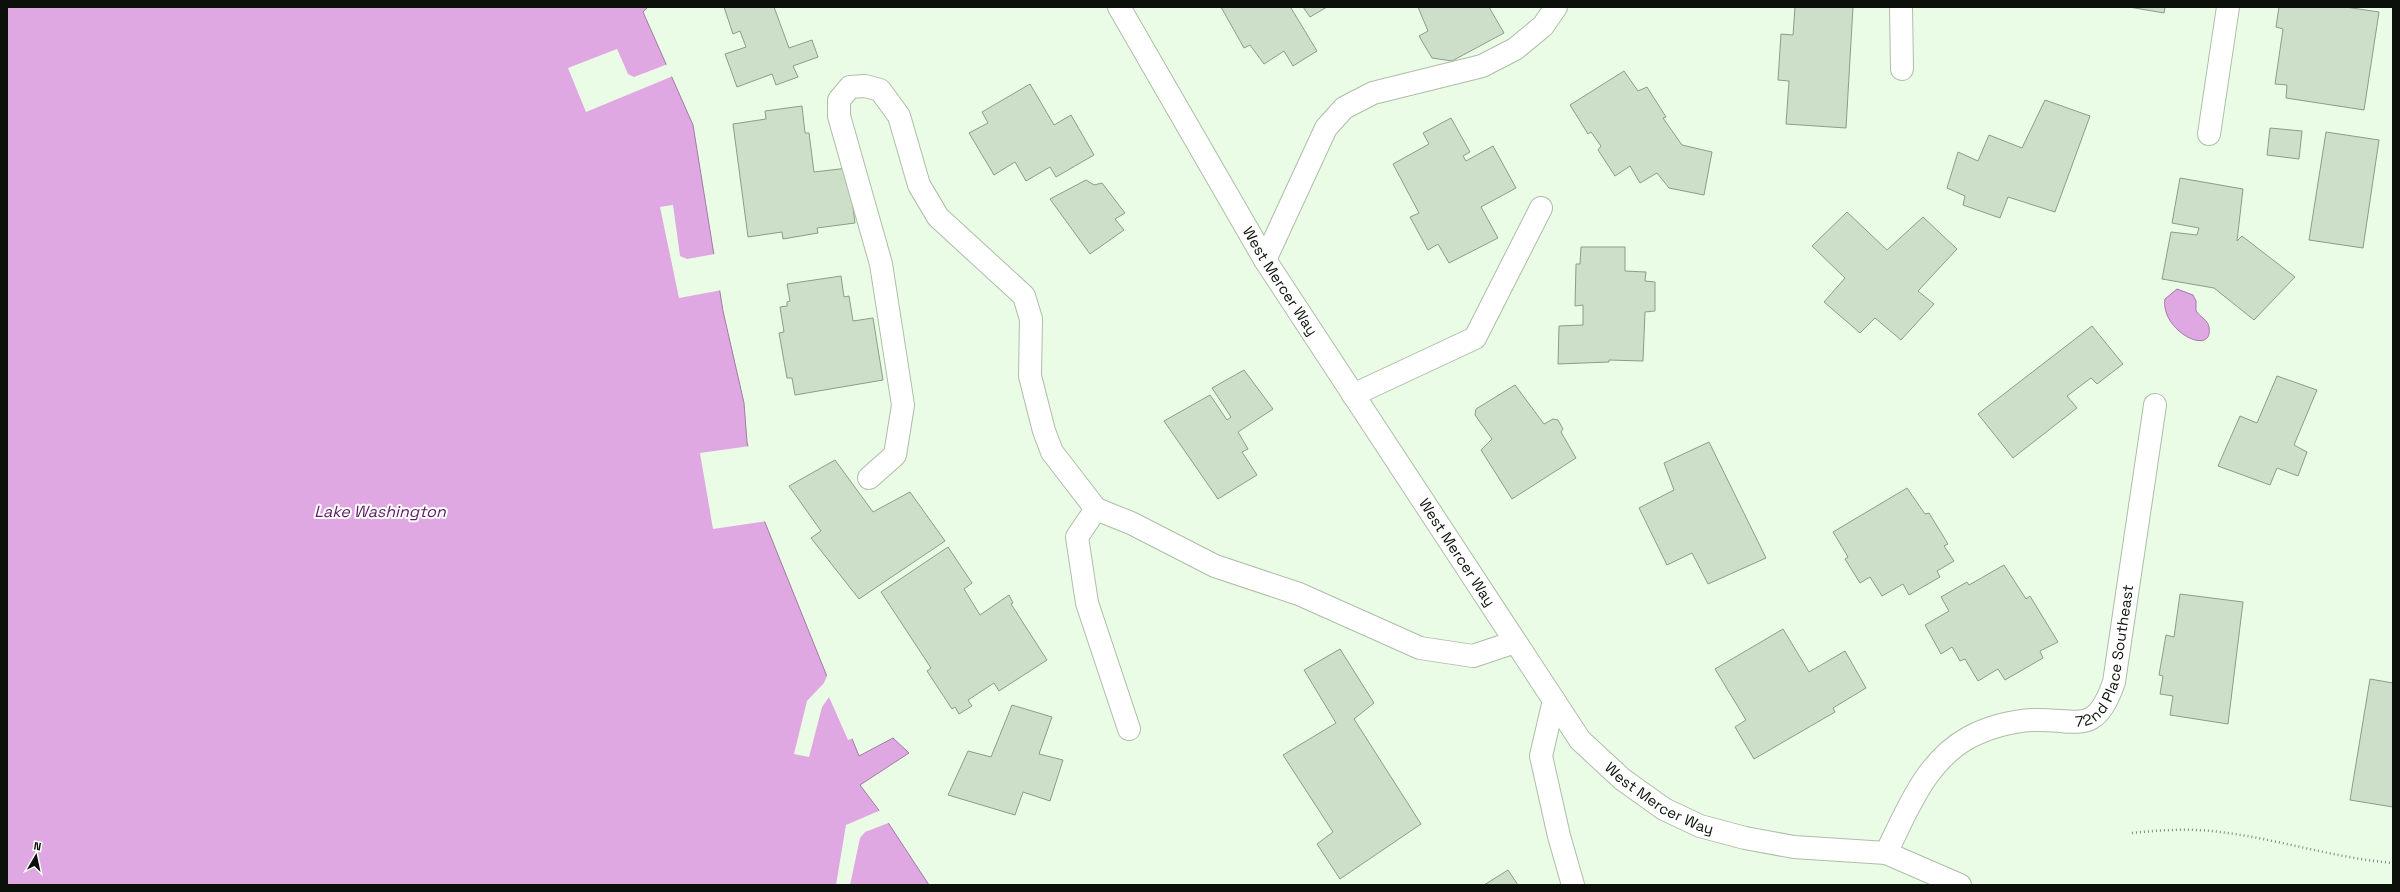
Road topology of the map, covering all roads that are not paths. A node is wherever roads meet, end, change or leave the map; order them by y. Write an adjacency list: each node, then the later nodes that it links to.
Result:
1 (1119, 7): 8 (street, West Mercer Way)
2 (1556, 7): 8 (street)
3 (1901, 7): 5 (street)
4 (2228, 7): 6 (street)
5 (1902, 69)
6 (2209, 134)
7 (1541, 208): 9 (street)
8 (1265, 260): 9 (street, West Mercer Way)
9 (1353, 395): 13 (street, West Mercer Way)
10 (2155, 405): 16 (street, 72nd Place Southeast)
11 (869, 478): 12 (street)
12 (1096, 509): 13 (street); 15 (street)
13 (1515, 642): 14 (street, West Mercer Way)
14 (1554, 700): 16 (street, West Mercer Way); 17 (street)
15 (1129, 729)
16 (1886, 853): 18 (street, West Mercer Way)
17 (1573, 885)
18 (1960, 885)

